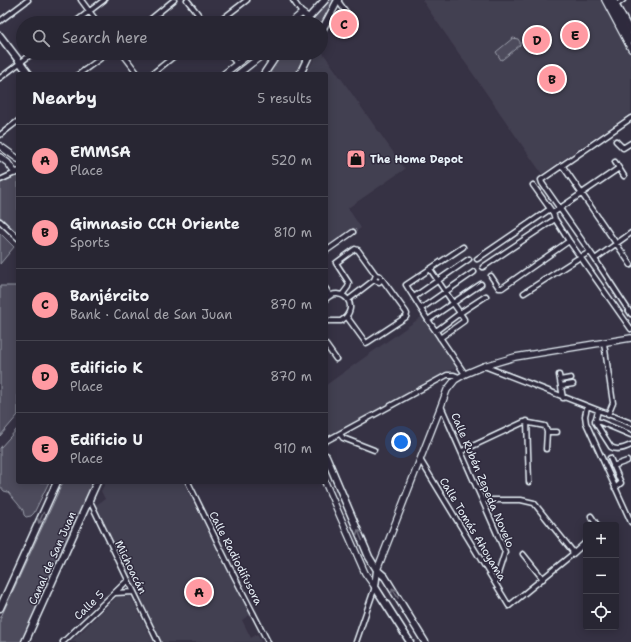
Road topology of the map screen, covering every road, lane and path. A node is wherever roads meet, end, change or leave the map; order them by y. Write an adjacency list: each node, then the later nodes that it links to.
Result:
1 (28, 0): 27 (street)
2 (80, 0): 15 (street)
3 (104, 0): 15 (street)
4 (174, 0): 20 (street)
5 (187, 0): 21 (street)
6 (247, 0): 22 (street)
7 (293, 0): 17 (street)
8 (325, 0): 25 (main road)
9 (338, 0): 16 (street); 26 (main road)
10 (605, 0): 14 (street)
11 (610, 0): 14 (street)
12 (614, 0): 14 (street)
13 (623, 0): 14 (street)
14 (615, 10): 29 (street); 30 (street)
15 (90, 12): 18 (street); 19 (street)
16 (346, 12)
17 (302, 13): 23 (street); 24 (street)
18 (84, 16)
19 (93, 16)
20 (155, 16)
21 (200, 16)
22 (226, 16)
23 (298, 16)
24 (306, 16)
25 (311, 16)
26 (328, 19)
27 (0, 21)
28 (0, 36): 31 (main road)
29 (630, 36)
30 (631, 49)
31 (16, 57)
32 (23, 60): 41 (street)
33 (98, 60): 44 (street)
34 (127, 60): 45 (street)
35 (169, 60): 46 (street)
36 (234, 60): 42 (street)
37 (242, 60): 42 (street)
38 (256, 60): 48 (street)
39 (273, 60): 49 (main road)
40 (307, 60): 50 (main road)
41 (20, 62): 43 (main road); 51 (street)
42 (237, 64): 47 (street)
43 (28, 72)
44 (82, 72)
45 (136, 72)
46 (154, 72)
47 (227, 72)
48 (241, 72)
49 (265, 72)
50 (301, 72)
51 (0, 78)
52 (631, 118): 61 (street)
53 (16, 123): 54 (street)
54 (0, 135)
55 (616, 141): 56 (street)
56 (631, 143)
57 (0, 146): 59 (street)
58 (0, 157): 63 (street)
59 (16, 158)
60 (615, 162): 62 (street)
61 (562, 165): 68 (street); 69 (street)
62 (619, 168): 65 (street); 68 (street)
63 (16, 172)
64 (16, 173): 66 (street)
65 (624, 176)
66 (0, 180)
67 (533, 185): 70 (street)
68 (582, 194): 69 (street); 77 (street)
69 (560, 208): 70 (street); 80 (street)
70 (552, 211): 71 (street); 84 (street)
71 (555, 219): 76 (street); 86 (street)
72 (0, 221): 75 (street)
73 (353, 232): 79 (street)
74 (631, 233): 77 (street)
75 (16, 236)
76 (569, 241): 81 (street); 89 (street)
77 (617, 244): 83 (street); 85 (street)
78 (463, 247): 87 (street)
79 (328, 250)
80 (590, 252): 81 (street); 83 (street)
81 (581, 257): 96 (street); 109 (street)
82 (469, 259): 92 (street)
83 (595, 259): 104 (street)
84 (478, 260)
85 (631, 265)
86 (484, 267)
87 (430, 269): 92 (street); 100 (street)
88 (474, 272): 95 (street)
89 (491, 276)
90 (374, 278): 91 (street); 91 (street); 97 (street); 101 (street)
91 (382, 281): 106 (street)
92 (438, 281): 95 (street); 100 (street)
93 (481, 284): 102 (street)
94 (328, 292): 98 (street)
95 (446, 292): 102 (street); 103 (street)
96 (524, 293)
97 (342, 295): 98 (street); 101 (street)
98 (330, 296)
99 (486, 296): 105 (street)
100 (414, 297): 103 (street)
101 (348, 300): 106 (street)
102 (453, 303): 105 (street); 107 (street)
103 (422, 308): 107 (street)
104 (630, 310)
105 (460, 313): 110 (street); 111 (street)
106 (347, 317): 108 (street)
107 (428, 320): 110 (street)
108 (328, 321)
109 (631, 329)
110 (436, 331): 111 (street)
111 (440, 338): 117 (street)
112 (631, 338): 113 (street)
113 (604, 343): 116 (street); 128 (street)
114 (328, 348): 115 (street)
115 (336, 359)
116 (484, 366): 117 (street); 124 (street)
117 (465, 374): 119 (street)
118 (559, 375): 121 (street)
119 (459, 377): 125 (street); 134 (street)
120 (572, 378): 121 (street)
121 (560, 380): 123 (street)
122 (572, 384): 123 (street)
123 (561, 386): 124 (street)
124 (563, 398): 126 (street)
125 (441, 406): 140 (street, Calle Rubén Zepeda Novelo); 142 (street)
126 (587, 407): 127 (street); 151 (street)
127 (598, 411): 128 (street); 129 (street)
128 (608, 415): 131 (street)
129 (595, 420): 135 (street); 137 (street)
130 (527, 421): 132 (street); 140 (street); 146 (street)
131 (631, 423)
132 (547, 432): 133 (street); 138 (street)
133 (557, 432)
134 (340, 434): 136 (street); 139 (street)
135 (631, 435)
136 (328, 441)
137 (631, 445)
138 (546, 449)
139 (374, 450)
140 (462, 451): 153 (street, Calle Rubén Zepeda Novelo)
141 (610, 458): 145 (street)
142 (421, 460): 158 (street, Calle Tomás Ahoyama); 162 (street)
143 (328, 461): 162 (main road, one-way to 143)
144 (627, 461): 145 (street)
145 (613, 466): 151 (street)
146 (529, 482)
147 (56, 484): 169 (main road, one-way to 169)
148 (96, 484): 152 (main road, Canal de San Juan)
149 (189, 484): 173 (street, Calle Radiodifusora)
150 (326, 484): 166 (street)
151 (615, 488): 156 (street)
152 (90, 499): 164 (street, Michoacán); 170 (main road, Canal de San Juan)
153 (483, 500): 159 (street); 165 (street, Calle Rubén Zepeda Novelo)
154 (591, 516): 155 (street)
155 (595, 522)
156 (631, 522)
157 (583, 545): 159 (street)
158 (477, 553): 161 (street); 165 (street, Calle Tomás Ahoyama)
159 (574, 553): 163 (street)
160 (523, 554): 163 (street)
161 (472, 557)
162 (377, 570): 166 (main road); 176 (main road, one-way to 162)
163 (543, 579): 165 (street, Calle Tomás Ahoyama)
164 (128, 580): 167 (street, Michoacán); 168 (street, Calle 5)
165 (495, 583)
166 (375, 587): 174 (street); 175 (main road)
167 (133, 592): 168 (street); 172 (street, Michoacán)
168 (114, 593): 171 (street, Calle 5)
169 (0, 608)
170 (25, 642)
171 (63, 642)
172 (158, 642)
173 (268, 642)
174 (356, 642)
175 (410, 642)
176 (425, 642)

